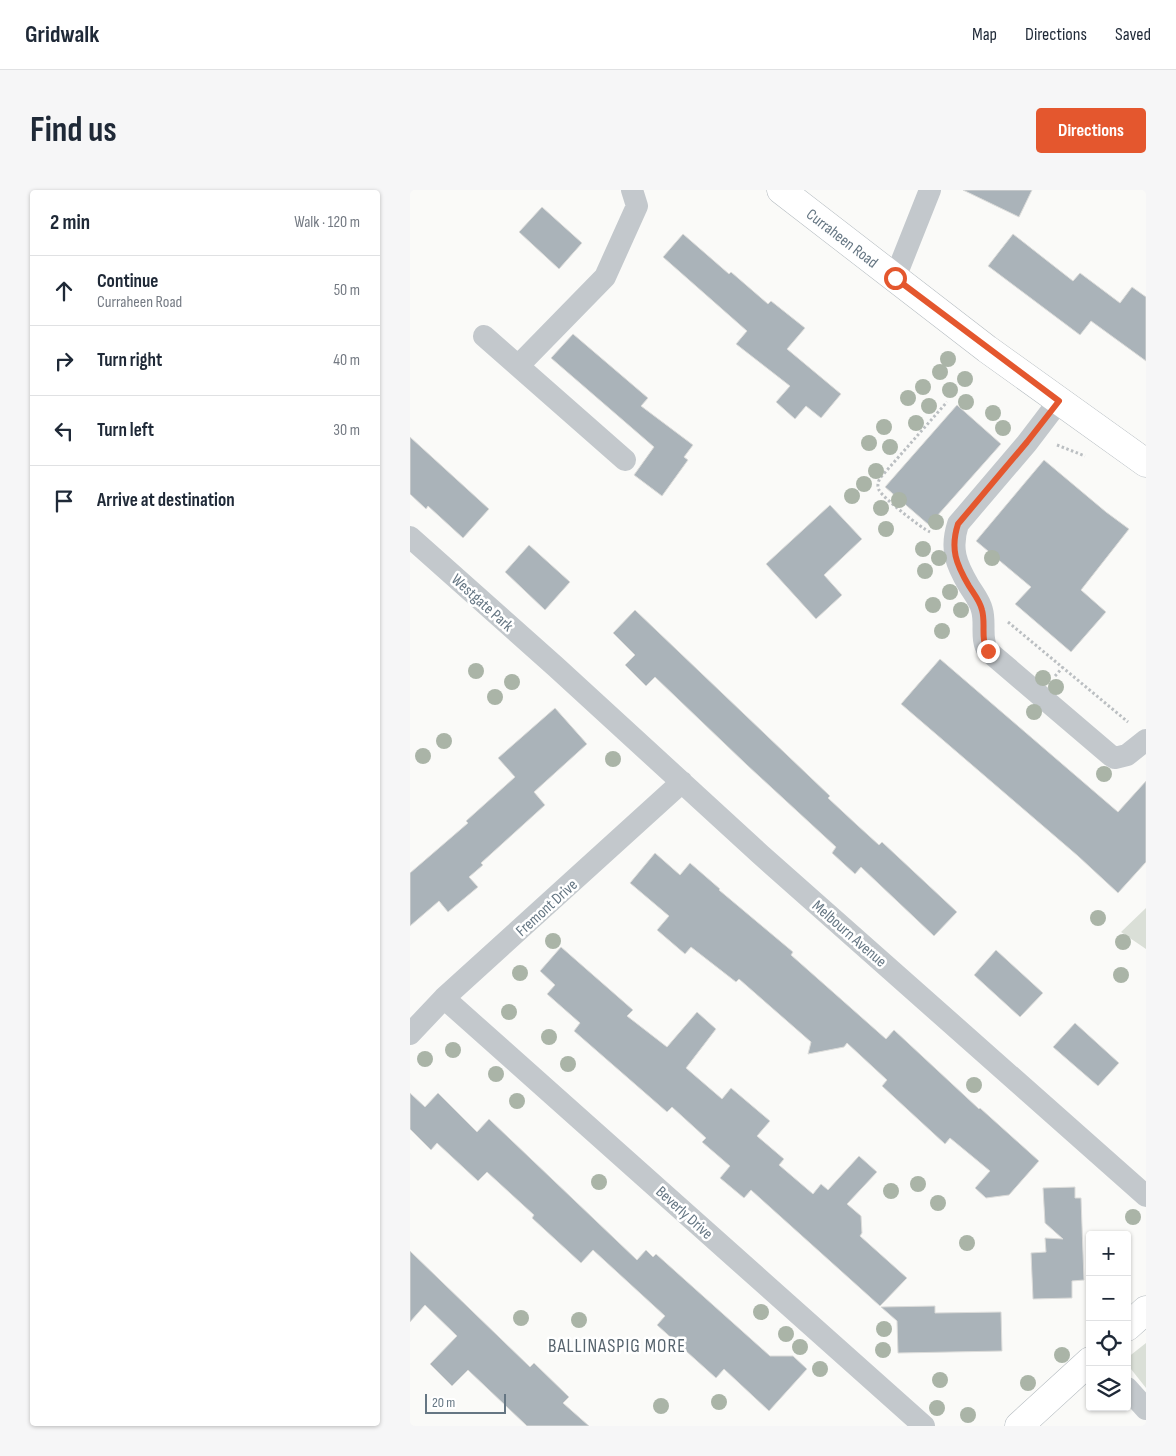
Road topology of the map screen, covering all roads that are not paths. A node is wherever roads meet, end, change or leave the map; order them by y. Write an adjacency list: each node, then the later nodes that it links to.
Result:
1 (632, 190): 6 (street)
2 (781, 190): 4 (street, Curraheen Road)
3 (930, 190): 4 (street)
4 (895, 278): 7 (street, Curraheen Road)
5 (484, 336): 6 (street)
6 (518, 366): 8 (street)
7 (1059, 401): 9 (street, Curraheen Road); 12 (street)
8 (625, 460)
9 (1146, 463)
10 (410, 537): 11 (street, Westgate Park)
11 (556, 667): 13 (street, Melbourn Avenue)
12 (1138, 732)
13 (682, 782): 14 (street, Fremont Drive); 16 (street, Melbourn Avenue)
14 (444, 998): 15 (street, Fremont Drive); 22 (street, Beverly Drive)
15 (410, 1034)
16 (1146, 1196)
17 (1146, 1310): 18 (street)
18 (1131, 1323)
19 (1086, 1365): 23 (street)
20 (1131, 1392): 21 (street)
21 (1146, 1409)
22 (924, 1426)
23 (1019, 1426)

